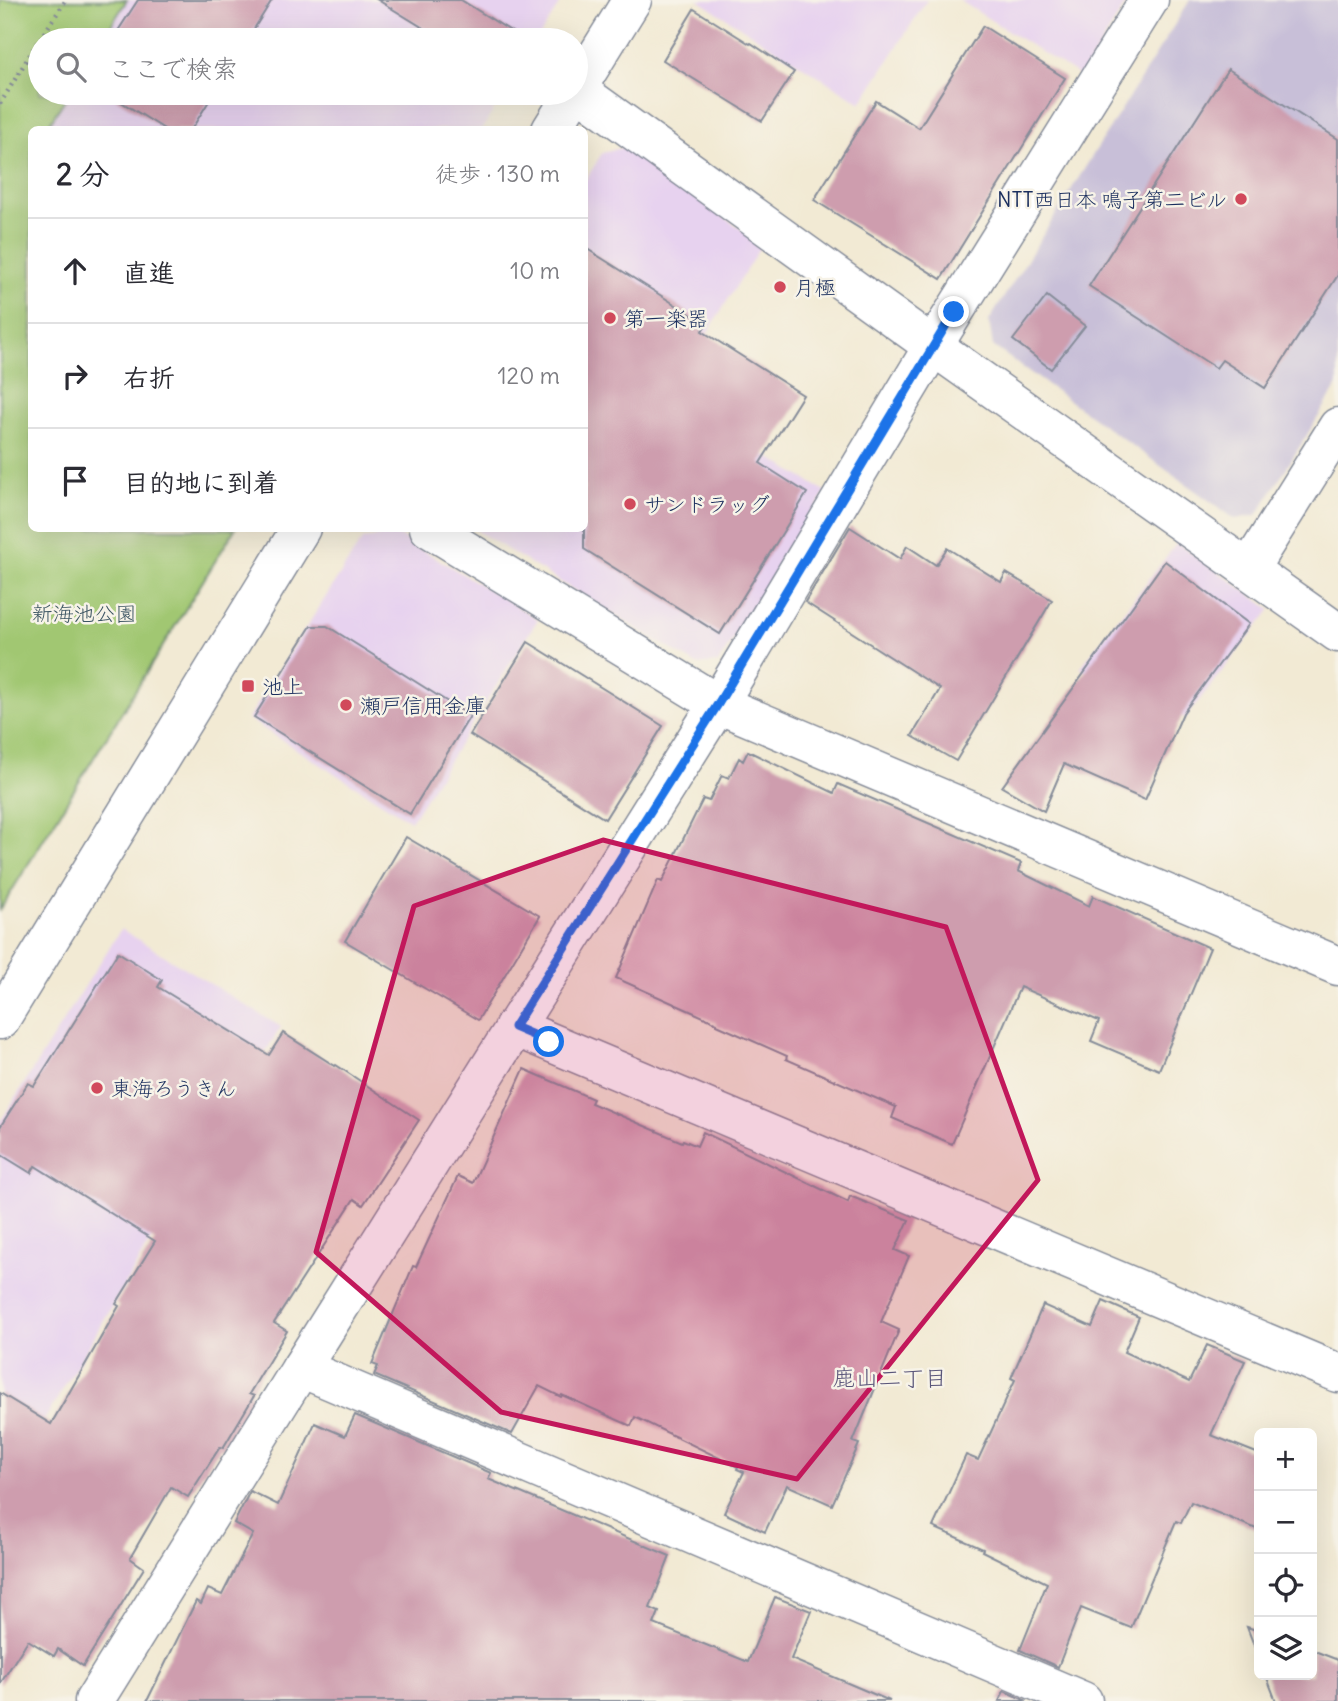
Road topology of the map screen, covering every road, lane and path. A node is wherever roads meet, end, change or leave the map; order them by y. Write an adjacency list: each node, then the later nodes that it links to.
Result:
1 (66, 0): 4 (path)
2 (632, 0): 6 (street)
3 (1149, 0): 11 (street)
4 (48, 28)
5 (28, 58): 8 (path)
6 (588, 69)
7 (588, 99): 11 (street)
8 (0, 104)
9 (566, 105): 10 (street)
10 (553, 126)
11 (933, 346): 15 (street); 17 (street)
12 (1338, 427): 15 (street)
13 (299, 532): 19 (street)
14 (436, 532): 17 (street)
15 (1248, 569): 16 (street)
16 (1338, 633)
17 (718, 704): 18 (street); 20 (street)
18 (1338, 966)
19 (0, 1020)
20 (514, 1027): 21 (street); 22 (street)
21 (301, 1368): 23 (street); 24 (street)
22 (1338, 1373)
23 (94, 1701)
24 (1083, 1701)

